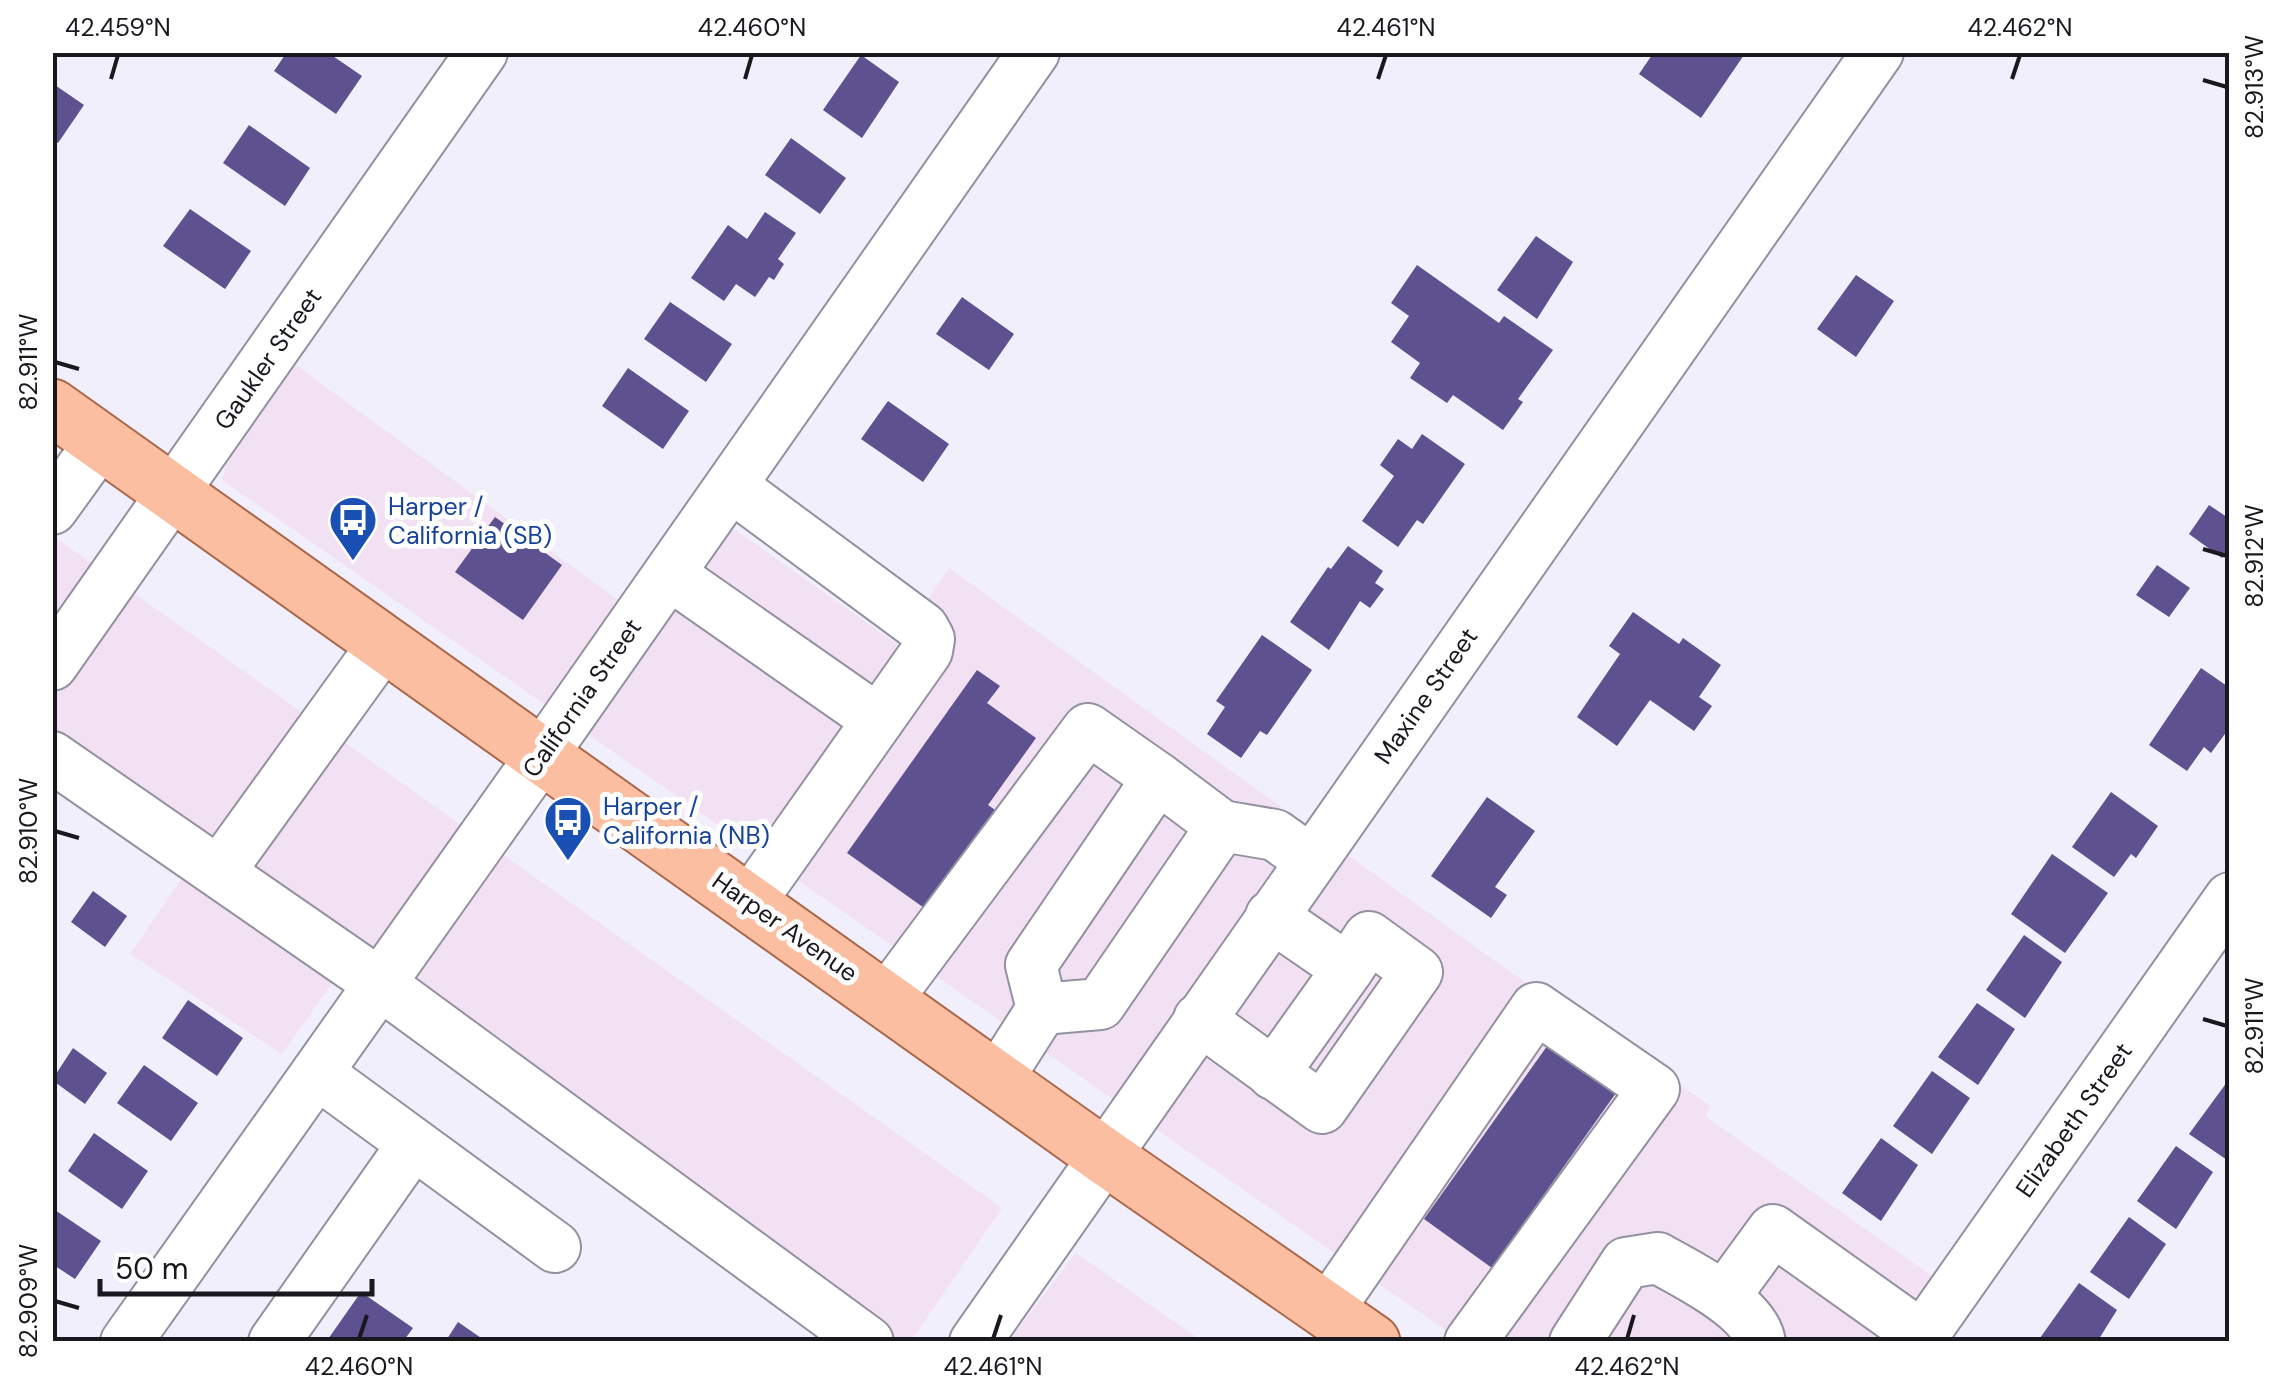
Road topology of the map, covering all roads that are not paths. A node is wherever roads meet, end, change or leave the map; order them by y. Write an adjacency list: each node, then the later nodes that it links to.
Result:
1 (482, 52): 7 (street, Gaukler Street)
2 (1034, 52): 6 (street, California Street)
3 (1878, 52): 17 (street, Maxine Street)
4 (52, 407): 5 (main road, Harper Avenue)
5 (101, 441): 7 (main road, Harper Avenue); 8 (street)
6 (730, 486): 9 (street, California Street); 12 (street)
7 (174, 493): 10 (main road, Harper Avenue); 11 (street, Gaukler Street)
8 (52, 508)
9 (669, 574): 12 (street); 13 (street, California Street)
10 (386, 642): 13 (main road, Harper Avenue); 18 (street)
11 (52, 665)
12 (878, 720): 20 (street)
13 (542, 755): 20 (main road, Harper Avenue); 23 (street, California Street)
14 (52, 756): 18 (street)
15 (1158, 778): 16 (street); 24 (street); 25 (street)
16 (1222, 826): 17 (street); 25 (street)
17 (1310, 860): 21 (street, Maxine Street)
18 (219, 872): 23 (street)
19 (2230, 898): 35 (street, Elizabeth Street)
20 (750, 902): 24 (main road, Harper Avenue)
21 (1271, 916): 22 (street); 26 (street, Maxine Street)
22 (1348, 969): 28 (street); 28 (street)
23 (380, 984): 27 (street, California Street); 38 (street)
24 (887, 999): 29 (main road, Harper Avenue)
25 (1042, 1010): 29 (street)
26 (1200, 1019): 28 (street); 31 (street, Maxine Street)
27 (316, 1072): 30 (street); 36 (street, California Street)
28 (1273, 1074)
29 (998, 1078): 31 (main road, Harper Avenue)
30 (414, 1144): 32 (street); 37 (street)
31 (1104, 1156): 34 (main road, Harper Avenue); 39 (street, Maxine Street)
32 (555, 1248)
33 (1724, 1296): 35 (street); 42 (street); 43 (street)
34 (1328, 1310): 40 (main road, Harper Avenue); 41 (street)
35 (1920, 1339)
36 (126, 1342)
37 (274, 1342)
38 (868, 1342)
39 (976, 1342)
40 (1372, 1342)
41 (1470, 1342)
42 (1575, 1342)
43 (1760, 1342)

